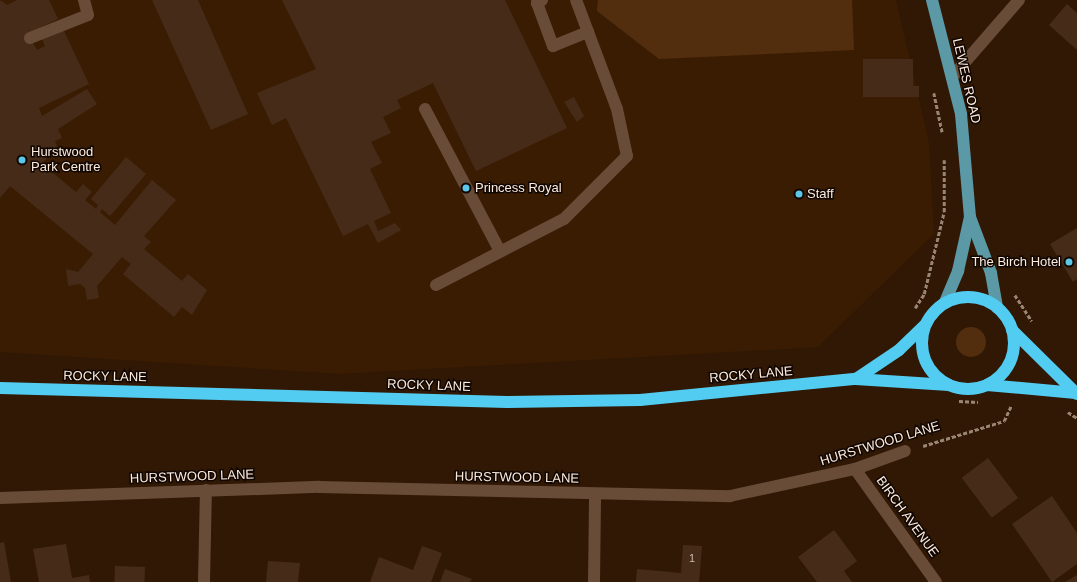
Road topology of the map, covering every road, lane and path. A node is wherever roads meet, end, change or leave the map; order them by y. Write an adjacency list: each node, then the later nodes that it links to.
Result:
1 (84, 0): 7 (street)
2 (542, 0): 6 (street)
3 (576, 0): 6 (street)
4 (932, 0): 8 (main road, LEWES ROAD)
5 (1019, 0): 8 (street)
6 (588, 32): 12 (street)
7 (30, 38)
8 (952, 77): 11 (main road, LEWES ROAD)
9 (425, 109): 12 (street)
10 (944, 152): 16 (path)
11 (970, 217): 14 (main road, LEWES ROAD); 15 (main road, LEWES ROAD)
12 (500, 251): 13 (street)
13 (436, 285)
14 (945, 302): 15 (highway); 17 (highway)
15 (997, 307): 18 (highway)
16 (911, 315)
17 (925, 325): 19 (highway, ROCKY LANE); 20 (highway)
18 (1012, 330): 21 (highway); 23 (highway)
19 (856, 379): 20 (highway, ROCKY LANE); 22 (highway, ROCKY LANE)
20 (949, 385): 21 (highway)
21 (987, 385): 23 (highway)
22 (0, 388)
23 (1077, 393)
24 (952, 401): 25 (path)
25 (982, 402)
26 (1005, 403): 27 (path, HURSTWOOD LANE)
27 (905, 451): 28 (street, HURSTWOOD LANE)
28 (855, 469): 30 (street, HURSTWOOD LANE); 34 (street, BIRCH AVENUE)
29 (206, 490): 30 (street, HURSTWOOD LANE); 31 (street, HURSTWOOD LANE); 32 (street)
30 (595, 494): 33 (street)
31 (0, 498)
32 (204, 582)
33 (594, 582)
34 (936, 582)

